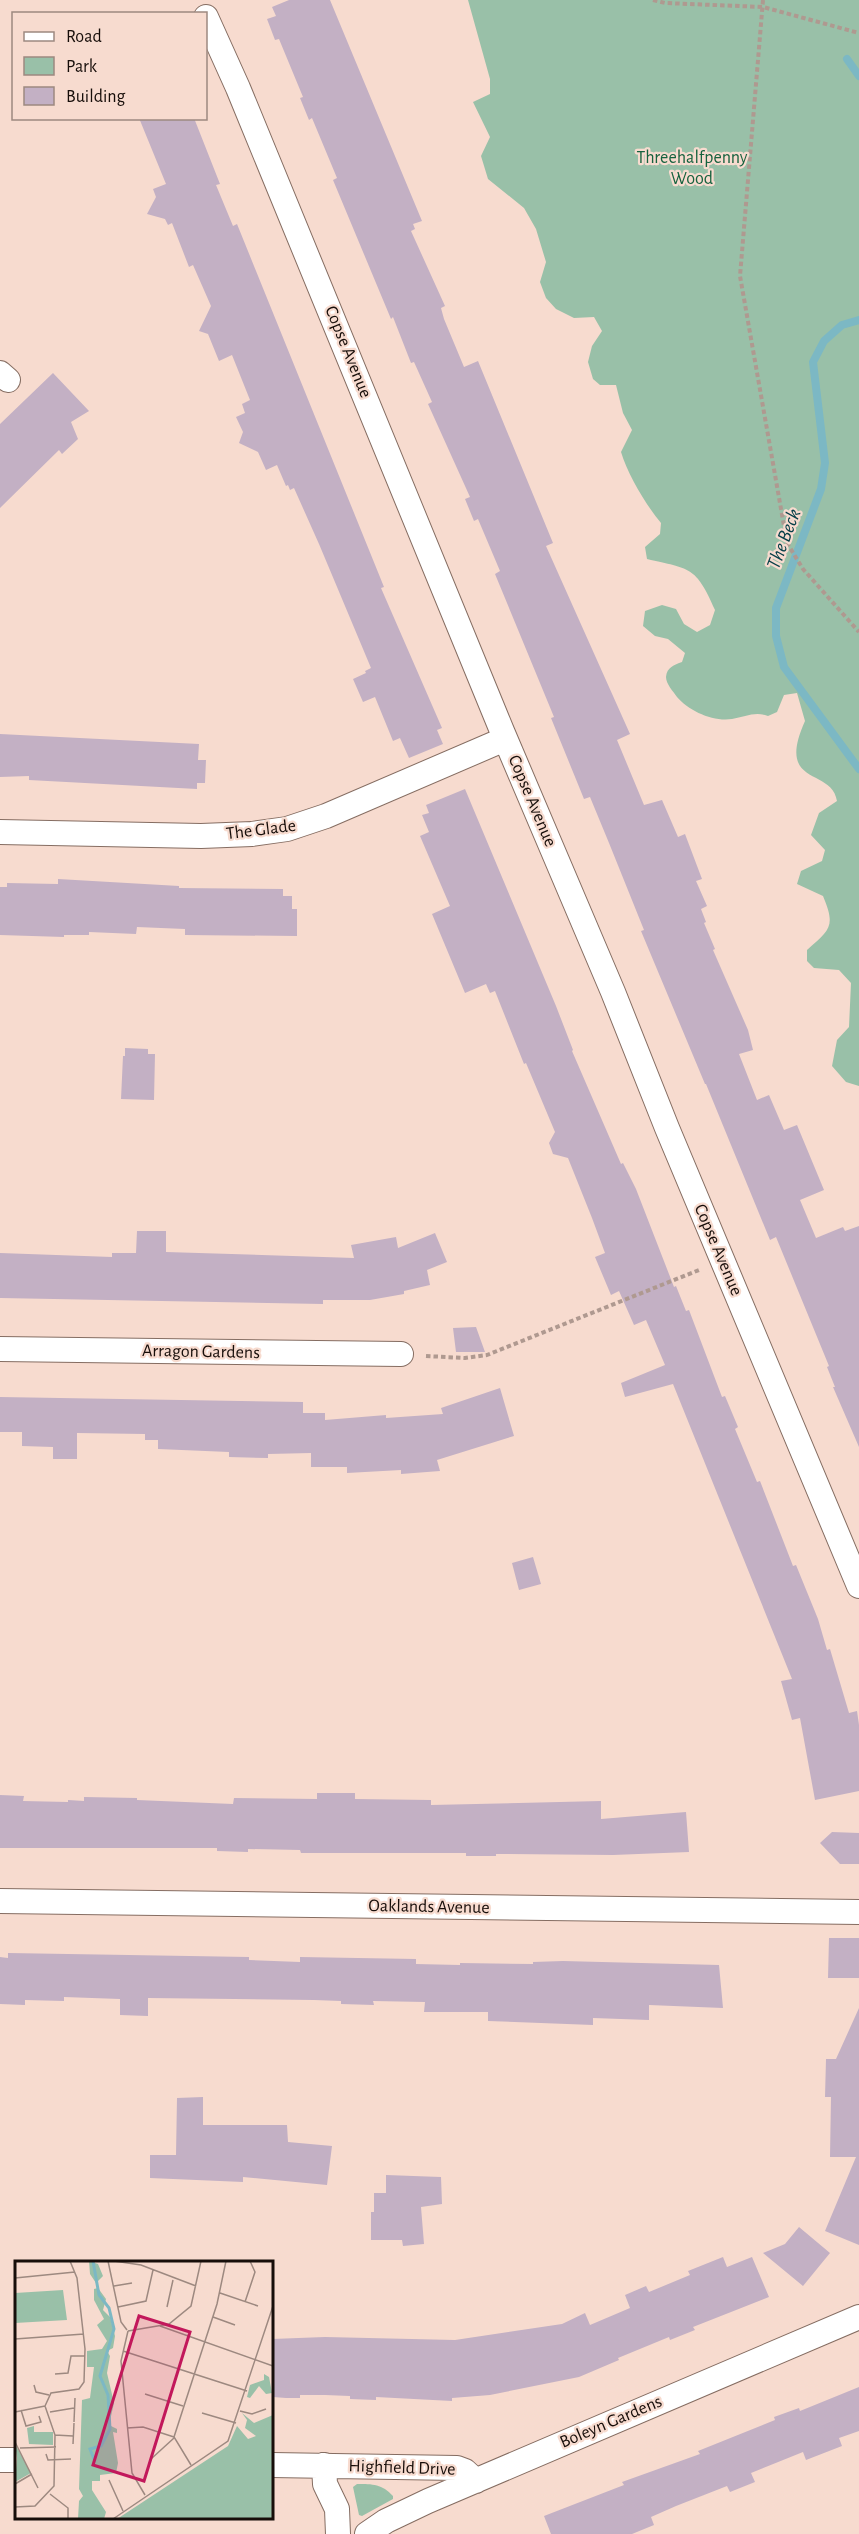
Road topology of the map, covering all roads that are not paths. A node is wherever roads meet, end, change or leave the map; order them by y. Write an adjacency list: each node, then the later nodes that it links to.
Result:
1 (192, 0): 2 (street, Copse Avenue)
2 (202, 12)
3 (207, 21): 4 (street, Copse Avenue)
4 (505, 739): 5 (street, The Glade); 8 (street, Copse Avenue)
5 (0, 832)
6 (0, 1349): 7 (street, Arragon Gardens)
7 (401, 1354)
8 (859, 1586)
9 (0, 1901): 10 (street, Oaklands Avenue)
10 (859, 1912)
11 (859, 2316): 14 (street, Boleyn Gardens)
12 (273, 2464): 13 (street, Highfield Drive)
13 (324, 2465): 14 (street, Highfield Drive); 15 (street, Highfield Drive)
14 (476, 2481): 16 (street, Boleyn Gardens)
15 (338, 2534)
16 (367, 2534)

